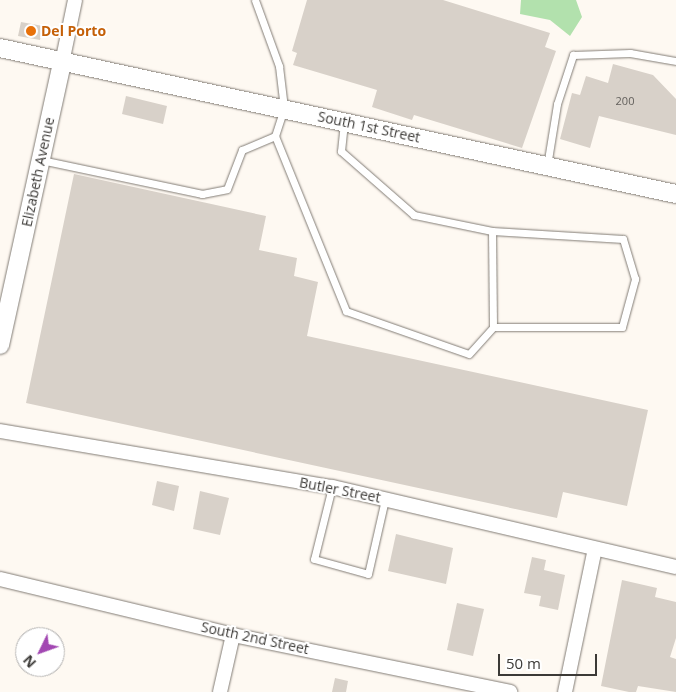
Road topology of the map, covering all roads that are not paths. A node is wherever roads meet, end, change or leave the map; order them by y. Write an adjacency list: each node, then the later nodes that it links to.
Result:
1 (75, 0): 5 (street, Elizabeth Avenue)
2 (255, 0): 6 (lane)
3 (0, 48): 5 (street, South 1st Street)
4 (676, 61): 10 (lane)
5 (62, 63): 6 (street, South 1st Street); 9 (street, Elizabeth Avenue)
6 (284, 108): 7 (street, South 1st Street); 8 (lane)
7 (344, 122): 10 (street, South 1st Street); 12 (lane)
8 (275, 136): 9 (lane); 13 (lane)
9 (40, 160): 14 (street, Elizabeth Avenue)
10 (547, 166): 11 (street, South 1st Street)
11 (676, 194)
12 (492, 230): 13 (lane); 13 (lane)
13 (493, 327)
14 (0, 345)
15 (0, 432): 16 (street, Butler Street)
16 (332, 487): 17 (street, Butler Street); 17 (lane)
17 (385, 499): 18 (street, Butler Street)
18 (596, 549): 19 (street, Butler Street); 24 (street)
19 (676, 567)
20 (0, 579): 21 (street, South 2nd Street)
21 (233, 634): 22 (street); 23 (street, South 2nd Street)
22 (220, 692)
23 (510, 692)
24 (565, 692)

